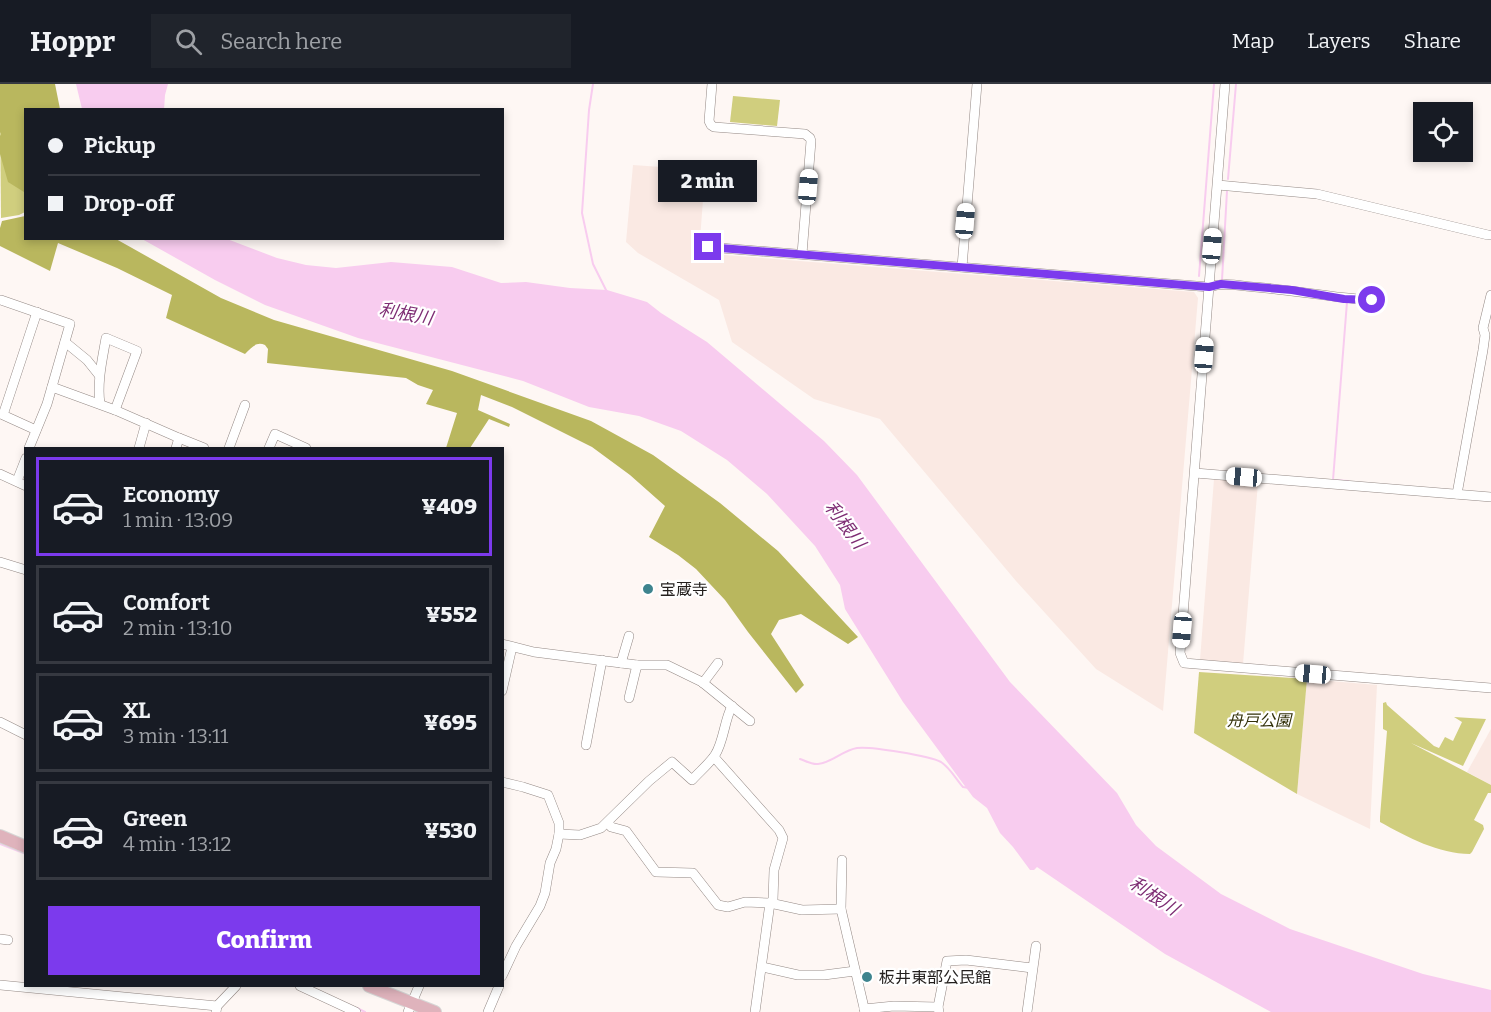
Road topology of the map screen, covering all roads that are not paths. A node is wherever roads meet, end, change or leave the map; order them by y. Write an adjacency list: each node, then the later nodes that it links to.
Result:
1 (712, 84): 7 (street)
2 (977, 84): 8 (street)
3 (1225, 84): 4 (street)
4 (1218, 185): 5 (street); 9 (street)
5 (1491, 235)
6 (708, 247): 7 (street)
7 (802, 254): 8 (street)
8 (962, 267): 9 (street)
9 (1209, 287): 12 (street); 34 (street)
10 (1491, 295): 14 (street)
11 (1, 300): 13 (street)
12 (1372, 300)
13 (37, 312): 15 (street); 19 (street)
14 (1488, 336): 37 (street)
15 (65, 342): 16 (street); 18 (street)
16 (99, 375): 20 (street); 22 (street)
17 (0, 387): 19 (street)
18 (52, 387): 20 (street); 24 (street)
19 (11, 391): 24 (street)
20 (100, 404): 22 (street)
21 (245, 405): 30 (street)
22 (115, 410): 23 (street)
23 (146, 423): 25 (street); 27 (street)
24 (36, 430): 26 (street)
25 (179, 438): 28 (street); 29 (street)
26 (29, 447)
27 (139, 447)
28 (176, 447)
29 (202, 447)
30 (229, 447)
31 (268, 447): 32 (street)
32 (304, 447)
33 (24, 468): 36 (street)
34 (1195, 473): 37 (street); 49 (street)
35 (0, 474): 36 (street)
36 (21, 484)
37 (1457, 495): 38 (street)
38 (1491, 497)
39 (0, 562): 40 (street)
40 (24, 569)
41 (629, 636): 44 (street)
42 (507, 645): 43 (street); 47 (street)
43 (602, 660): 44 (street); 55 (street)
44 (621, 663): 46 (street)
45 (718, 663): 48 (street)
46 (637, 665): 48 (street); 50 (street)
47 (504, 673)
48 (703, 683): 51 (street)
49 (1491, 688)
50 (629, 698)
51 (732, 706): 52 (street); 56 (street)
52 (750, 721)
53 (0, 722): 54 (street)
54 (24, 734)
55 (586, 745)
56 (714, 757): 58 (street); 63 (street)
57 (504, 782): 59 (street)
58 (608, 822): 59 (street); 63 (street)
59 (559, 834): 69 (street)
60 (0, 836): 61 (main road)
61 (24, 846)
62 (842, 860): 64 (street)
63 (770, 903): 64 (street); 66 (street)
64 (841, 909): 68 (street)
65 (1036, 946): 67 (street)
66 (762, 967): 68 (street); 86 (street)
67 (1032, 968): 81 (street); 87 (street)
68 (855, 971): 82 (street)
69 (504, 972)
70 (0, 985): 71 (street)
71 (24, 986)
72 (37, 987): 78 (street)
73 (235, 987): 80 (street)
74 (302, 987): 83 (street)
75 (371, 987): 79 (main road)
76 (419, 987): 79 (street)
77 (499, 987): 85 (street)
78 (92, 990): 80 (street)
79 (410, 1007): 84 (main road)
80 (217, 1009)
81 (939, 1010): 82 (street)
82 (865, 1011)
83 (356, 1012)
84 (435, 1012)
85 (488, 1012)
86 (755, 1012)
87 (1027, 1012)

